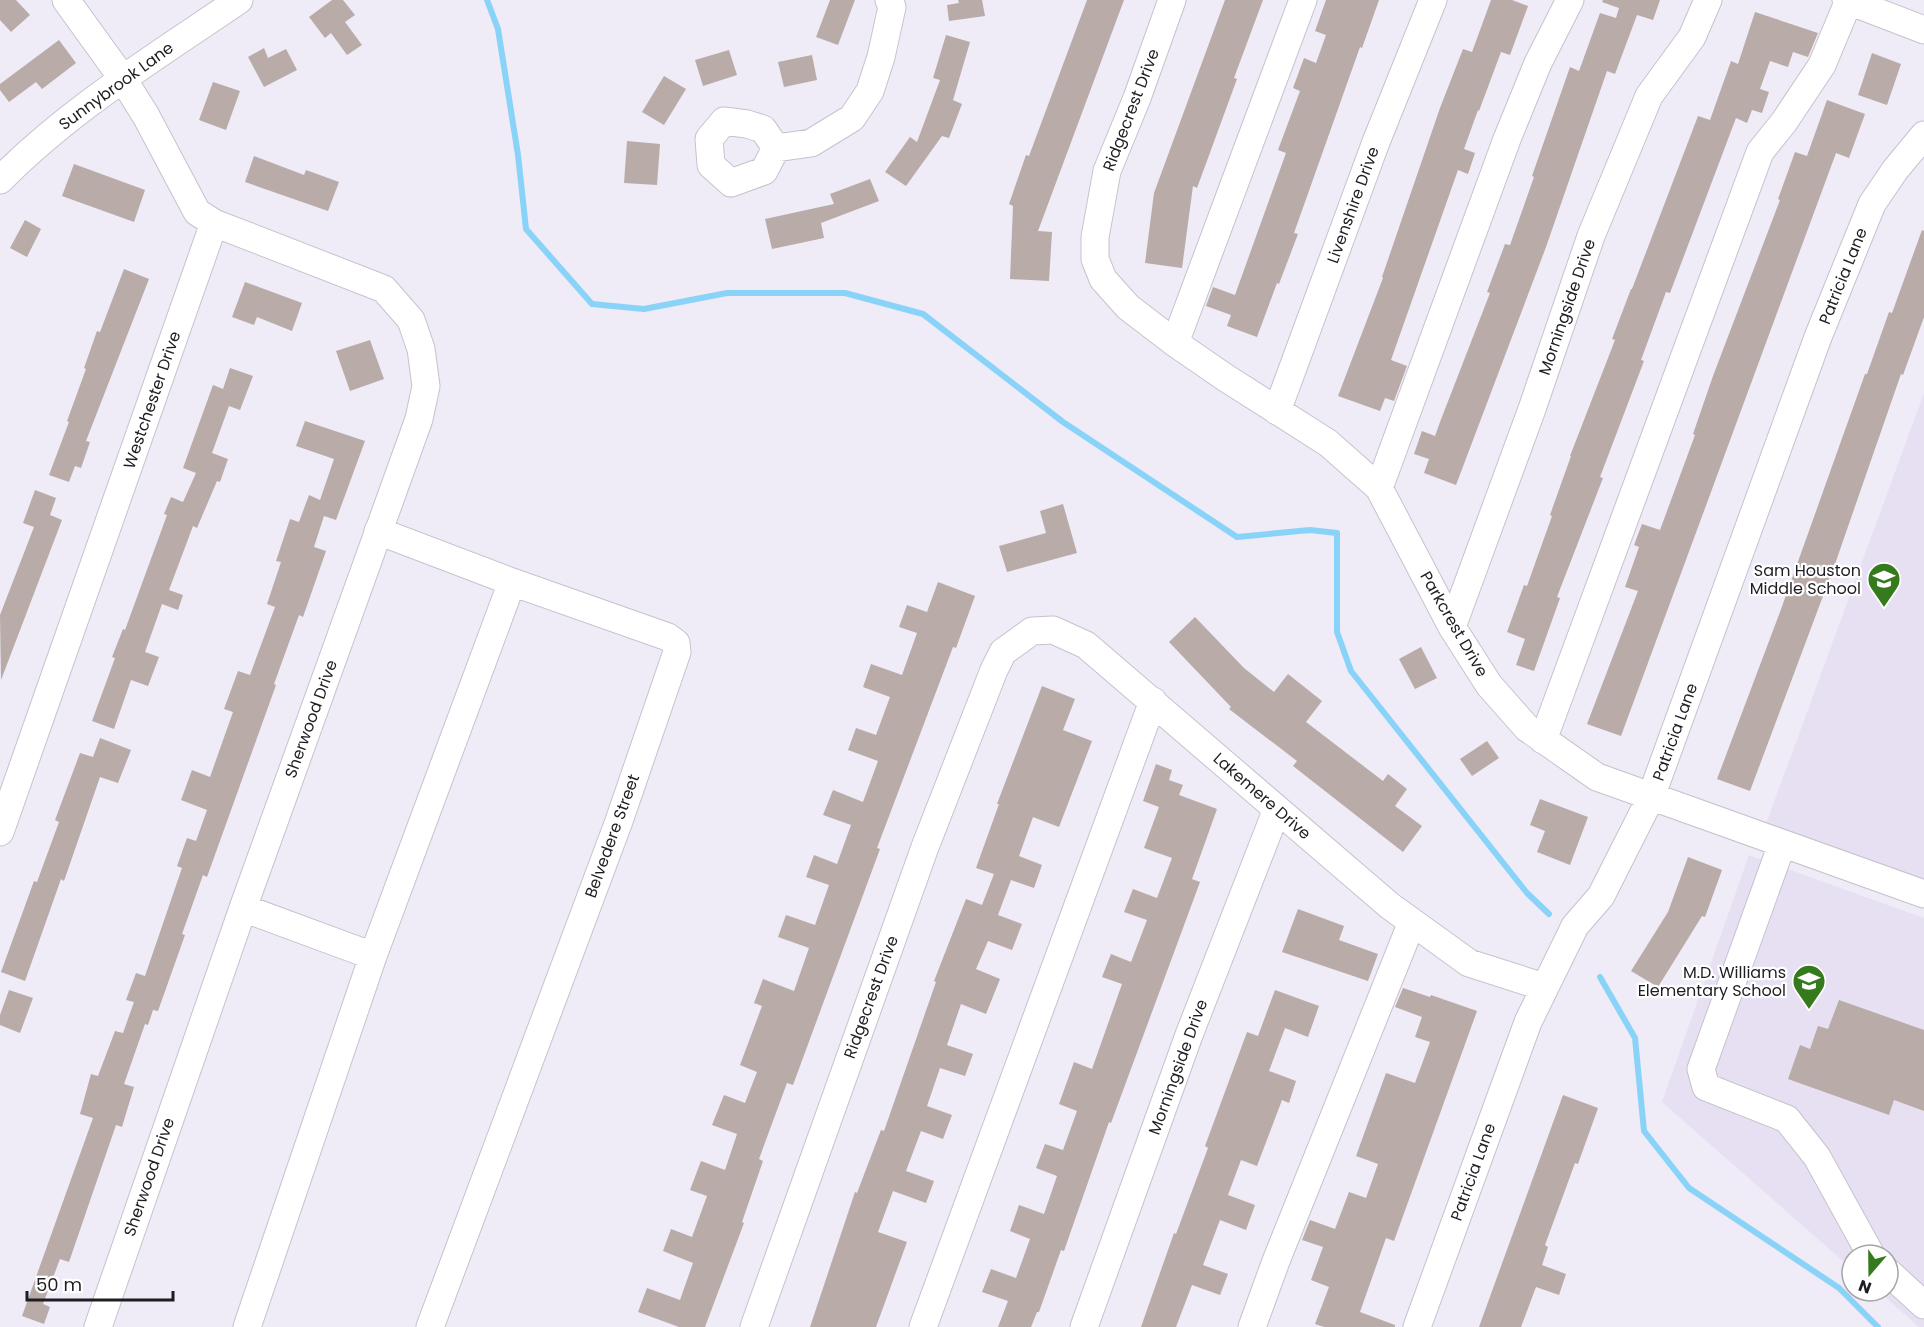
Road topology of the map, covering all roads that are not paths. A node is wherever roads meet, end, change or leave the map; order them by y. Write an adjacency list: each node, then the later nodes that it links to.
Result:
1 (66, 0): 11 (street)
2 (239, 0): 11 (street, Sunnybrook Lane)
3 (889, 0): 13 (street)
4 (1172, 0): 16 (street, Ridgecrest Drive)
5 (1303, 0): 17 (street)
6 (1433, 0): 18 (street, Livenshire Drive)
7 (1570, 0): 19 (street)
8 (1708, 0): 22 (street, Morningside Drive)
9 (1848, 0): 10 (street); 25 (street)
10 (1924, 30)
11 (123, 79): 14 (street, Sunnybrook Lane); 15 (street)
12 (1924, 135): 26 (street, Patricia Lane)
13 (776, 148)
14 (0, 180)
15 (214, 223): 20 (street, Sherwood Drive); 28 (street, Westchester Drive)
16 (1095, 259): 17 (street, Parkcrest Drive)
17 (1175, 343): 18 (street, Parkcrest Drive)
18 (1277, 411): 19 (street, Parkcrest Drive)
19 (1379, 488): 22 (street, Parkcrest Drive)
20 (378, 531): 21 (street, Belvedere Street); 31 (street, Sherwood Drive)
21 (512, 582): 33 (street); 40 (street, Belvedere Street)
22 (1452, 627): 25 (street, Parkcrest Drive)
23 (994, 670): 24 (street, Lakemere Drive); 41 (street, Ridgecrest Drive)
24 (1153, 701): 27 (street, Lakemere Drive); 42 (street)
25 (1543, 740): 26 (street, Parkcrest Drive)
26 (1651, 797): 29 (street, Parkcrest Drive); 34 (street, Patricia Lane)
27 (1277, 809): 32 (street, Lakemere Drive); 43 (street, Morningside Drive)
28 (0, 832)
29 (1782, 844): 30 (street, Parkcrest Drive); 35 (street)
30 (1924, 894)
31 (243, 908): 33 (street); 38 (street, Sherwood Drive)
32 (1412, 922): 34 (street, Lakemere Drive); 44 (street)
33 (373, 956): 39 (street)
34 (1544, 987): 45 (street, Patricia Lane)
35 (1864, 1243)
36 (1900, 1283): 37 (street)
37 (1924, 1305)
38 (98, 1327)
39 (247, 1327)
40 (430, 1327)
41 (754, 1327)
42 (923, 1327)
43 (1084, 1327)
44 (1252, 1327)
45 (1417, 1327)

